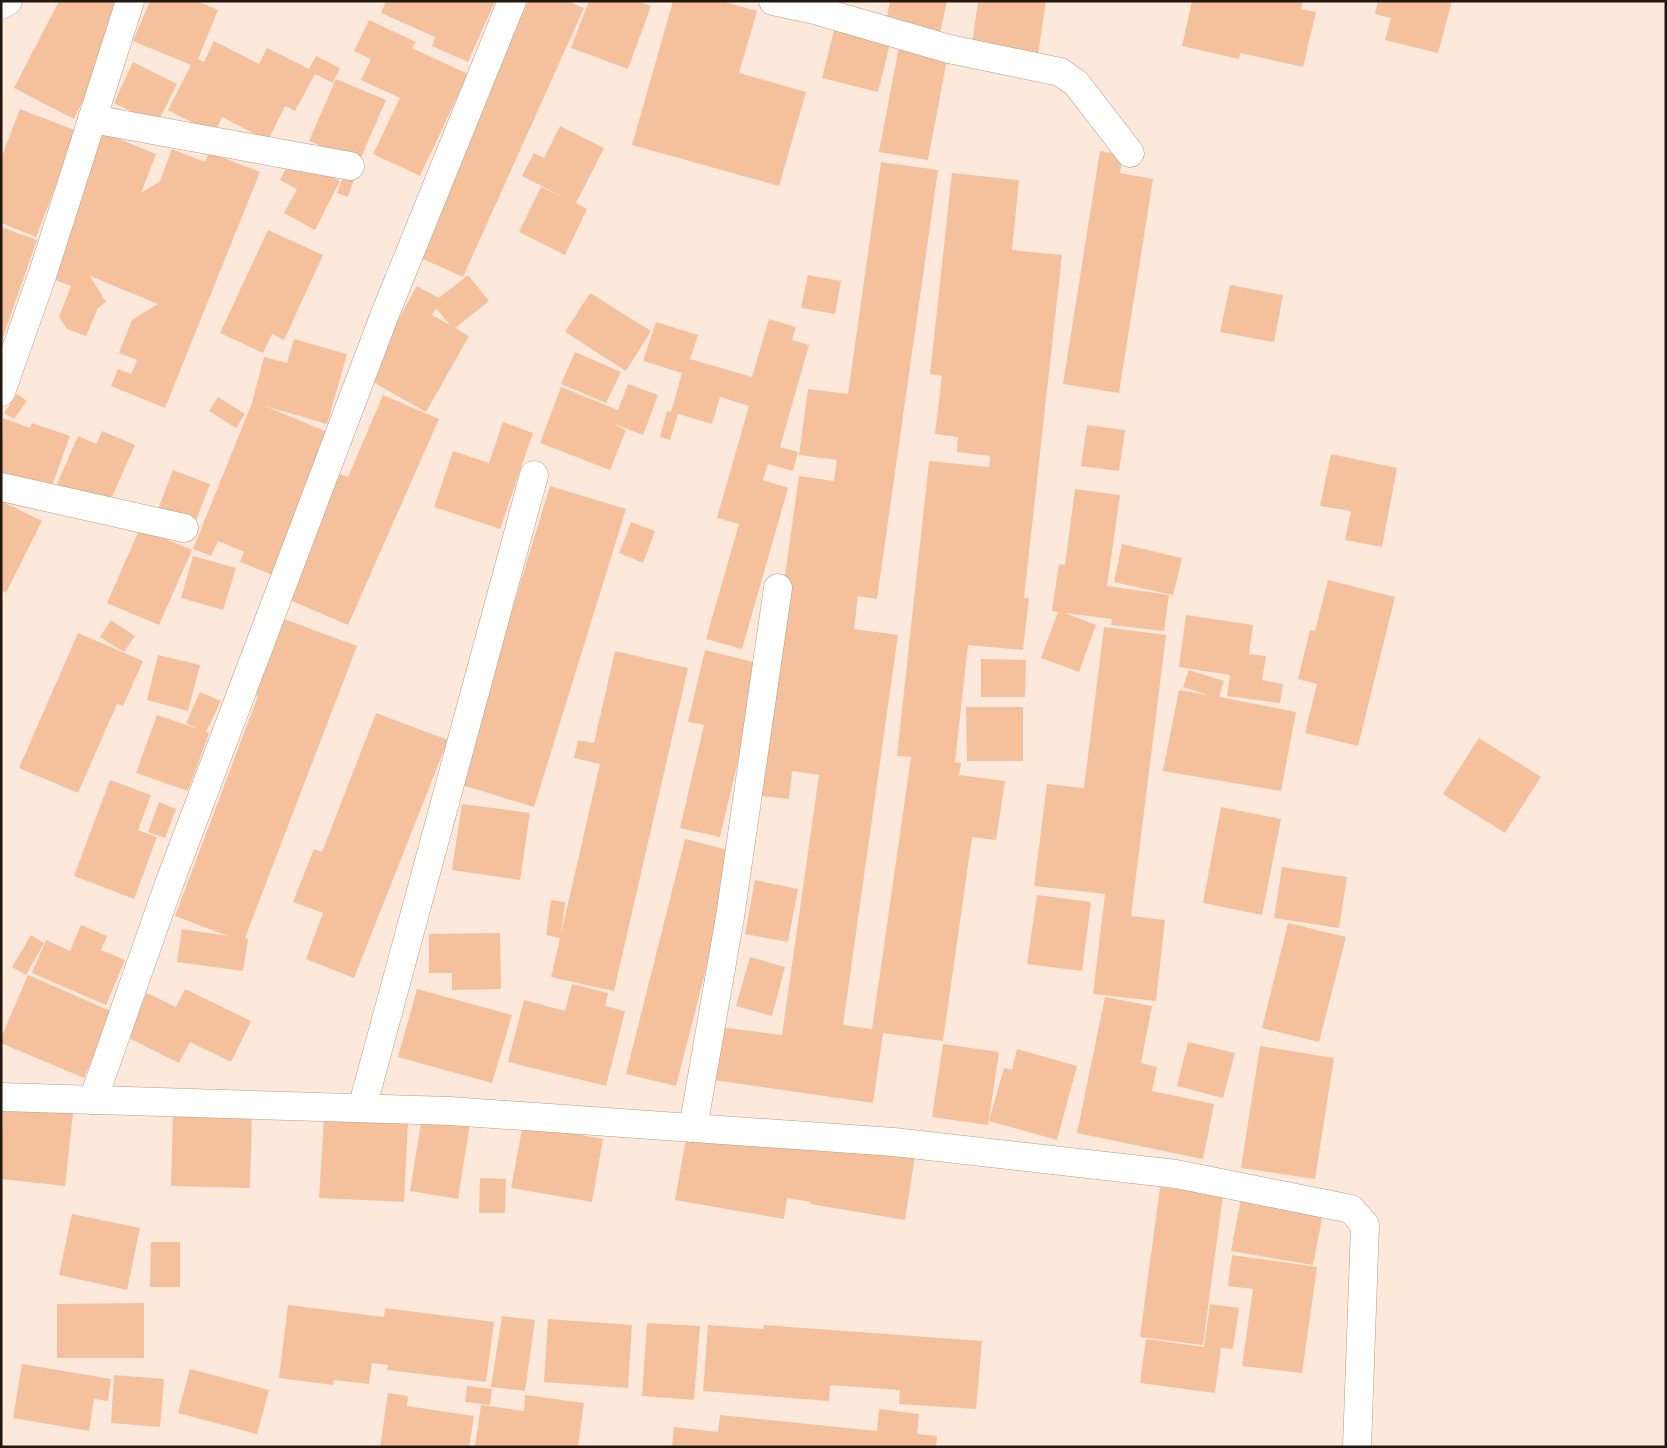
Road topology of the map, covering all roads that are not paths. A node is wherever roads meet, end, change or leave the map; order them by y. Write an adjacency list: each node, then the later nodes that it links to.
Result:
1 (8, 1): 5 (street)
2 (130, 1): 7 (street)
3 (512, 1): 16 (street)
4 (773, 1): 6 (street)
5 (1, 5)
6 (816, 6): 8 (street)
7 (92, 119): 9 (street); 10 (street)
8 (1130, 152)
9 (350, 166)
10 (1, 392)
11 (534, 475): 17 (street)
12 (1, 487): 13 (street)
13 (184, 528)
14 (778, 588): 18 (street)
15 (1, 1097): 16 (street)
16 (93, 1100): 17 (street)
17 (362, 1108): 18 (street)
18 (692, 1128): 19 (street)
19 (1357, 1447)

